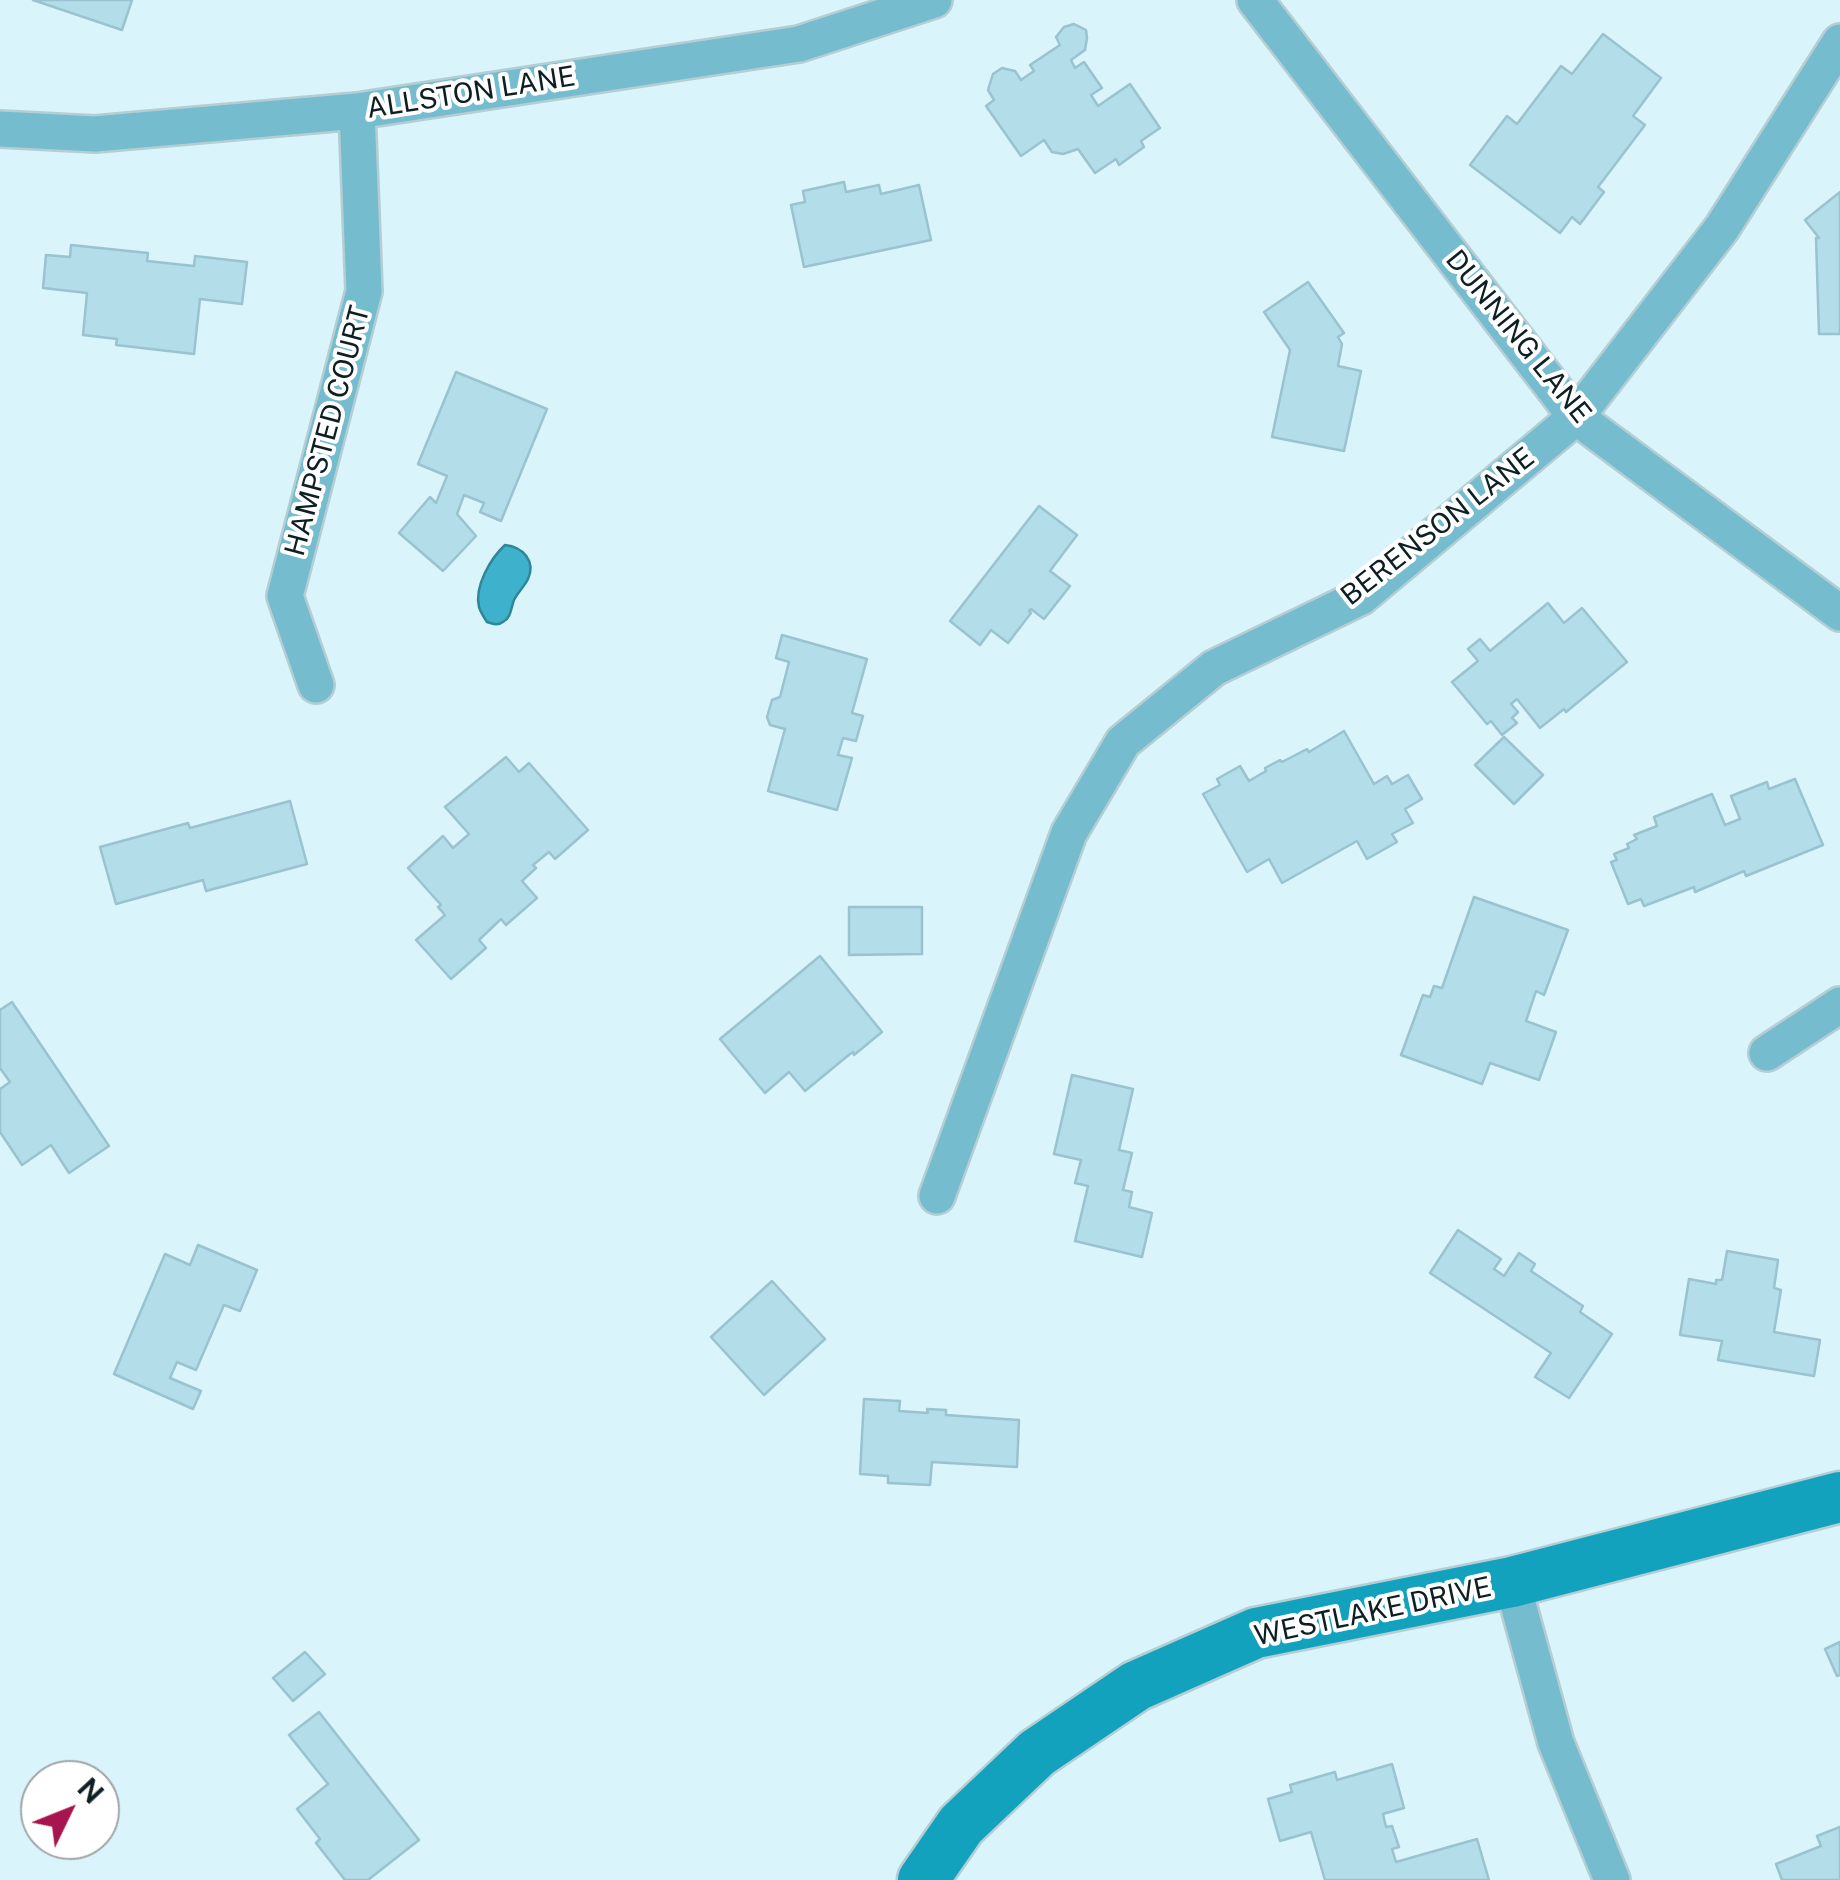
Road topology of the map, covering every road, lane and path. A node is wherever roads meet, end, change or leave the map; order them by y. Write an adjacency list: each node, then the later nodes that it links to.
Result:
1 (934, 0): 4 (street, ALLSTON LANE)
2 (1255, 0): 6 (street, DUNNING LANE)
3 (1840, 42): 6 (street, BERENSON LANE)
4 (357, 111): 5 (street, ALLSTON LANE); 8 (street, HAMPSTED COURT)
5 (0, 128)
6 (1576, 417): 7 (street, DUNNING LANE); 11 (street, BERENSON LANE)
7 (1840, 613)
8 (316, 685)
9 (1840, 1005): 10 (street)
10 (1766, 1053)
11 (937, 1196)
12 (1840, 1497): 13 (street, WESTLAKE DRIVE)
13 (1512, 1582): 14 (street, WESTLAKE DRIVE); 15 (street)
14 (923, 1880)
15 (1612, 1880)

